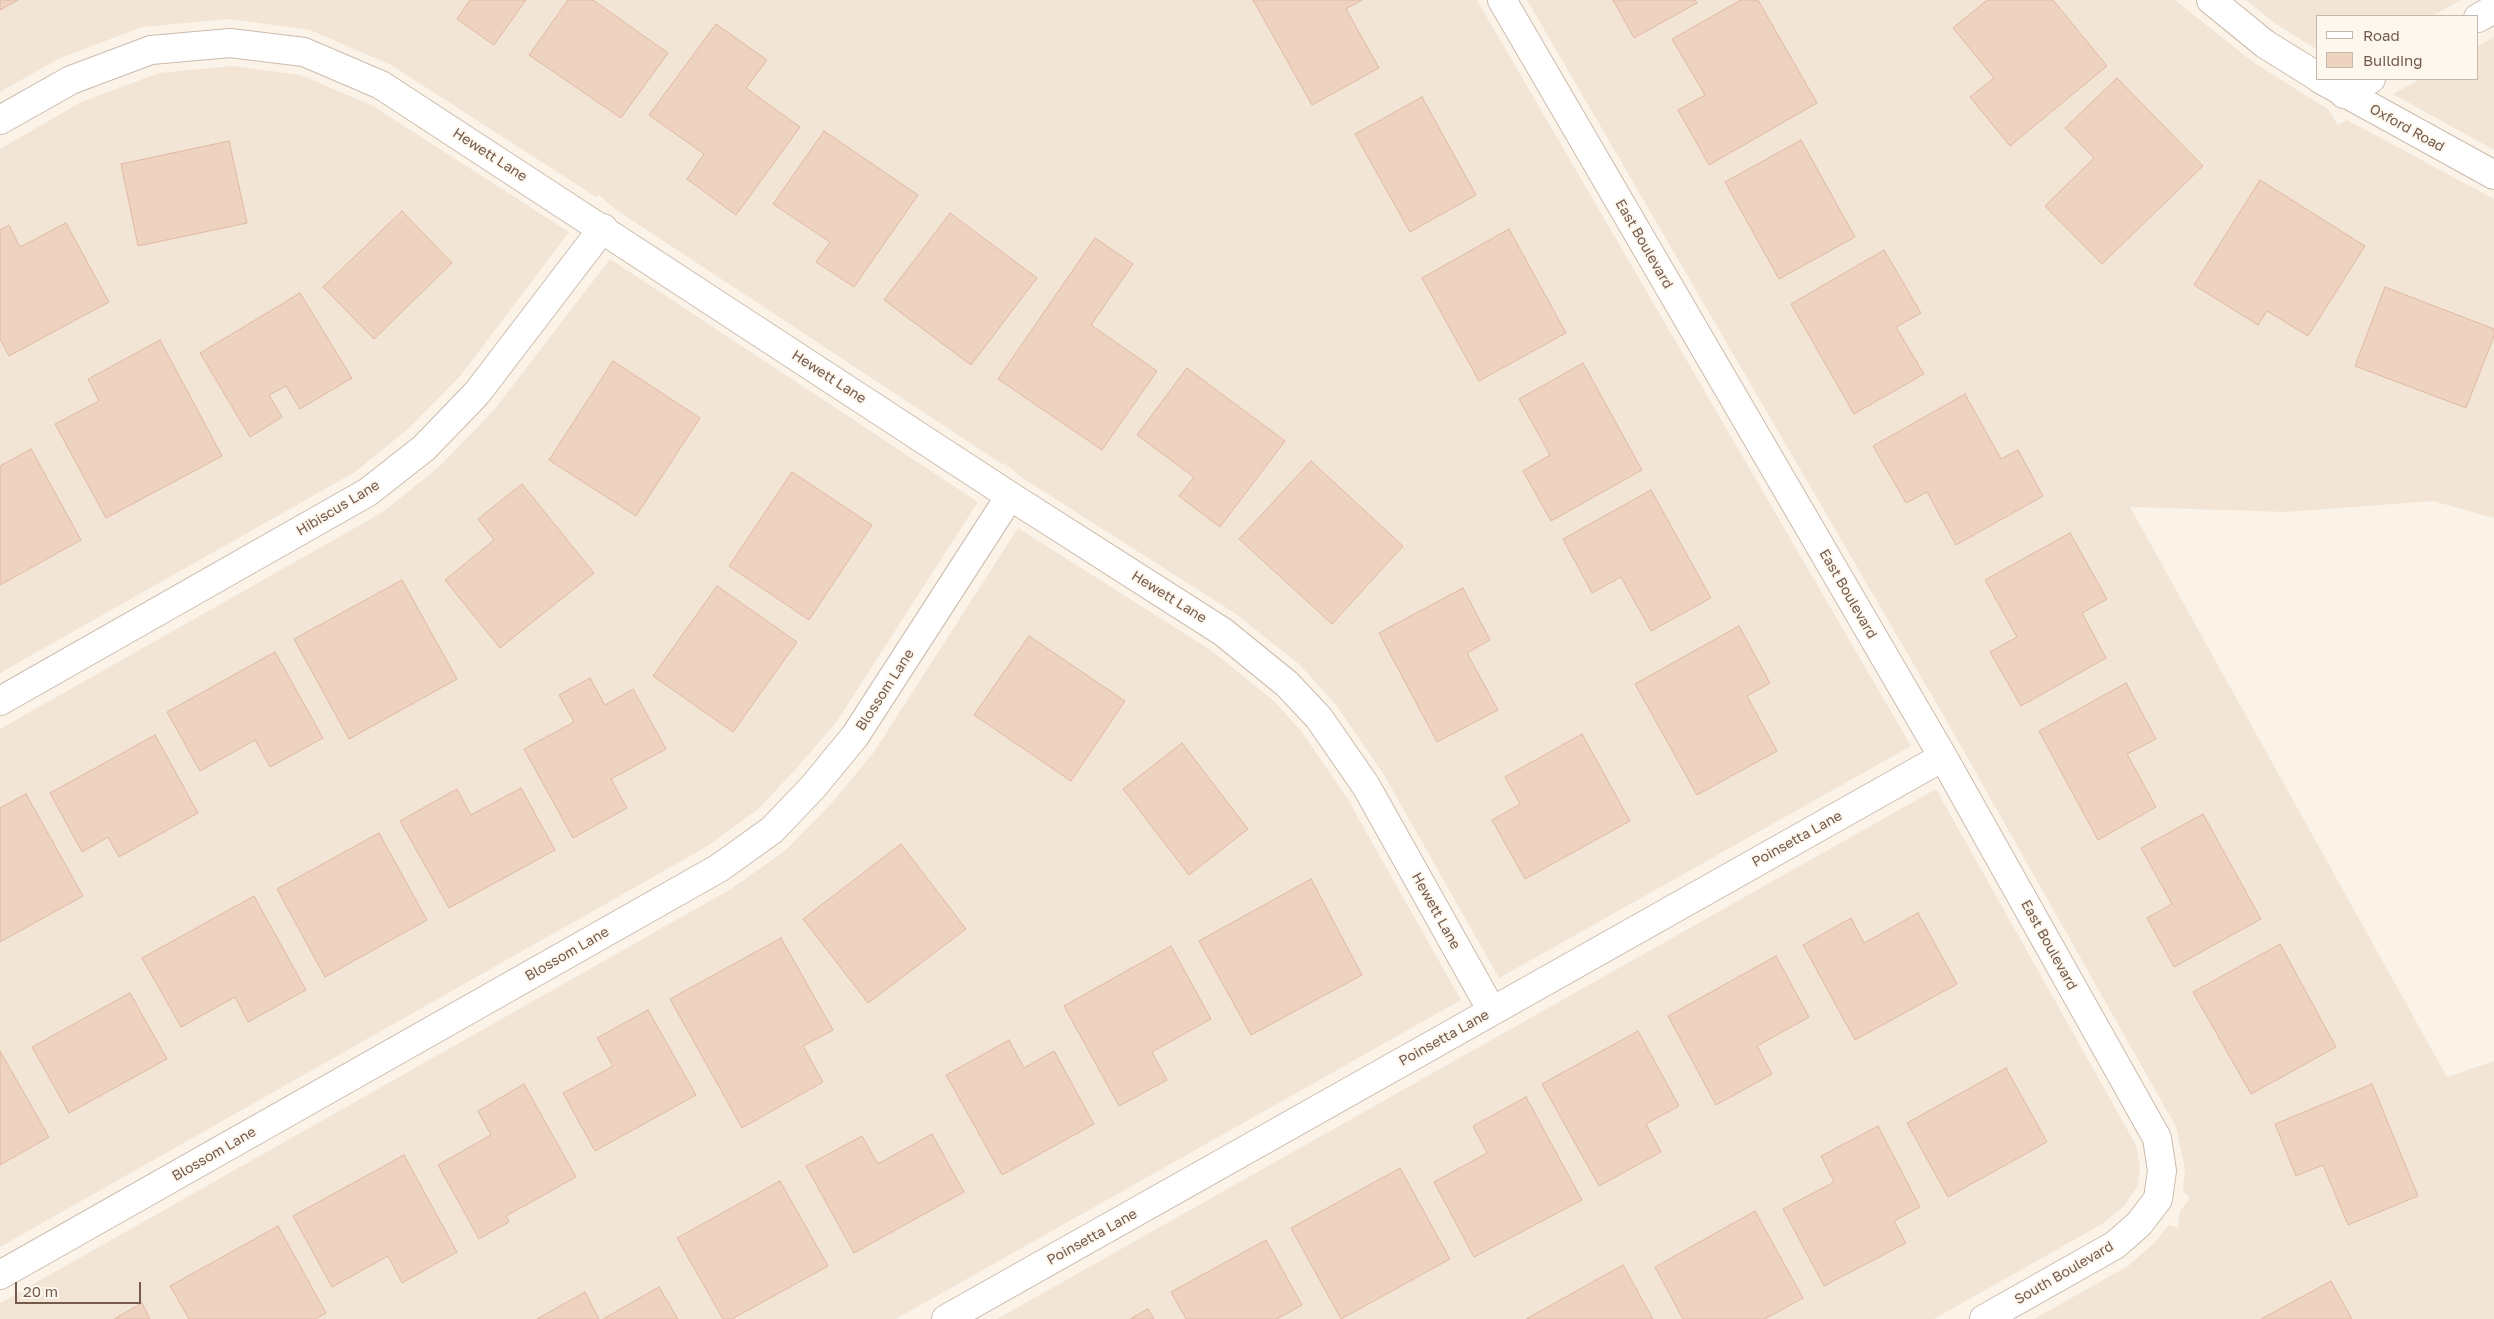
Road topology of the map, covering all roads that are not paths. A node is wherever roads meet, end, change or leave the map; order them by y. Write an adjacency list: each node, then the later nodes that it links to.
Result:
1 (1502, 0): 14 (street, East Boulevard)
2 (2211, 0): 5 (street, Oxford Road)
3 (2494, 9): 4 (street)
4 (2479, 17)
5 (2316, 76)
6 (2322, 80): 8 (street, Oxford Road)
7 (2369, 80): 8 (street)
8 (2344, 94): 10 (street, Oxford Road)
9 (0, 120): 11 (street, Hewett Lane)
10 (2494, 175)
11 (603, 228): 12 (street, Hewett Lane); 13 (street, Hibiscus Lane)
12 (1010, 496): 15 (street, Hewett Lane); 17 (street, Blossom Lane)
13 (0, 701)
14 (1943, 757): 15 (street, Poinsetta Lane); 16 (street, East Boulevard)
15 (1492, 1011): 18 (street, Poinsetta Lane)
16 (2158, 1199): 19 (street, South Boulevard)
17 (0, 1275)
18 (946, 1319)
19 (1984, 1319)

